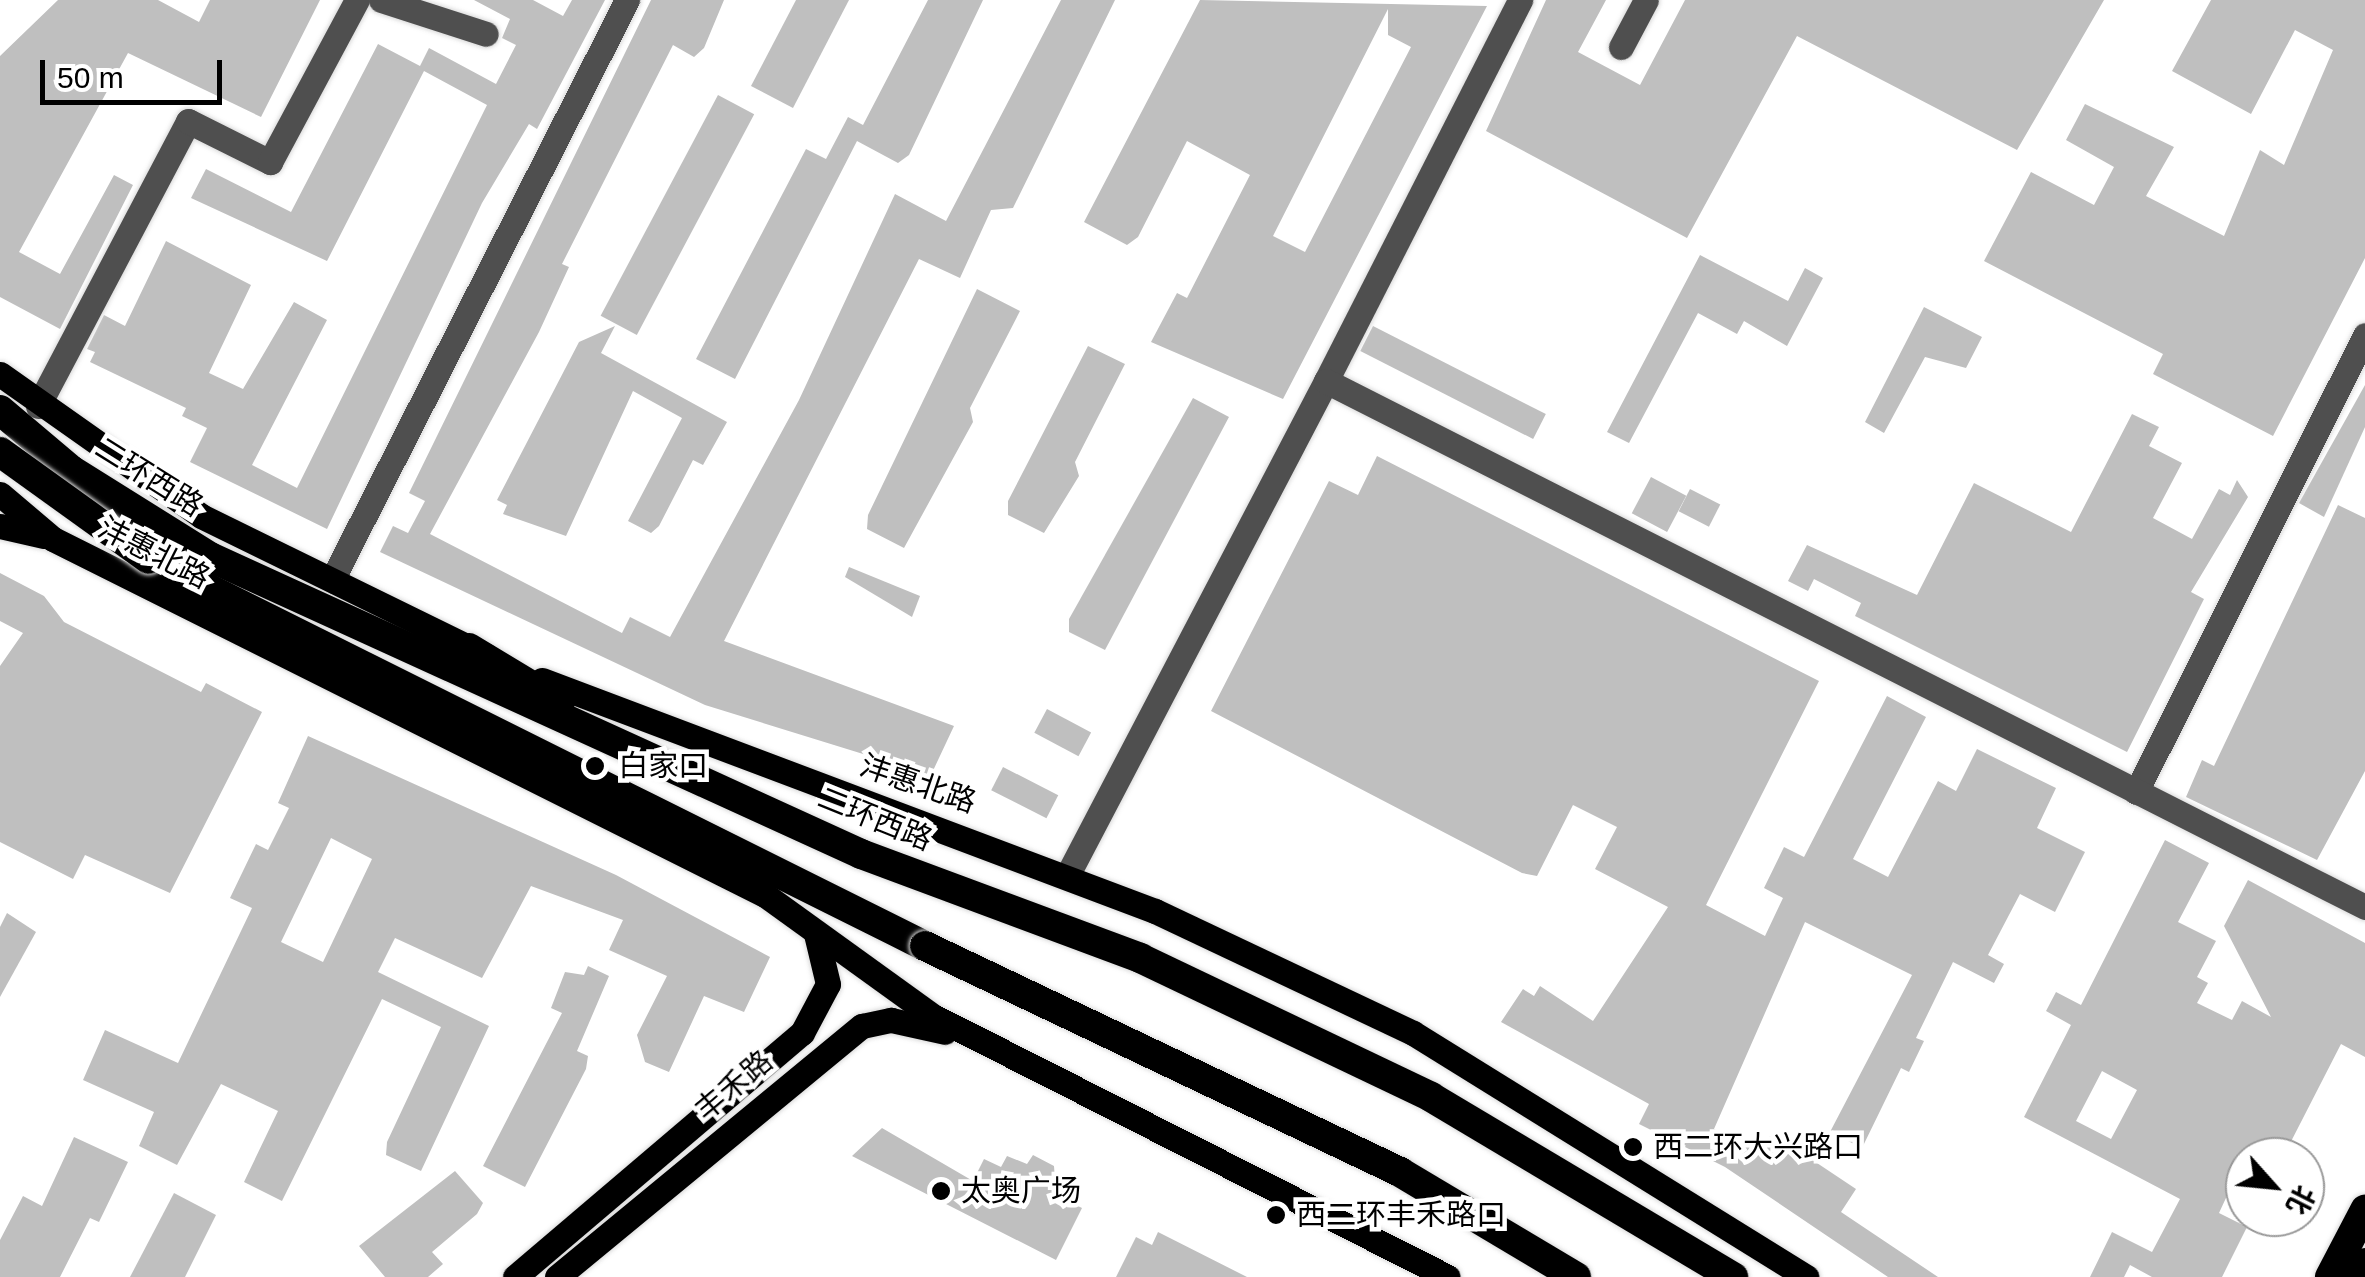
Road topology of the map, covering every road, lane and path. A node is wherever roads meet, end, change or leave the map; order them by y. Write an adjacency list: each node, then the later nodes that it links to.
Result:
1 (356, 0): 11 (street)
2 (381, 0): 6 (street)
3 (626, 0): 17 (street)
4 (1520, 0): 10 (street)
5 (1646, 0): 7 (street)
6 (486, 34)
7 (1621, 47)
8 (2365, 335): 20 (street)
9 (0, 374): 11 (main road, 沣惠北路)
10 (1326, 382): 20 (street); 21 (street)
11 (38, 406): 17 (main road, 沣惠北路)
12 (0, 410): 19 (highway, 二环西路)
13 (0, 452): 23 (highway, bridge)
14 (0, 494): 16 (main road, 沣惠北路)
15 (0, 526): 16 (main road)
16 (53, 538): 22 (main road, 沣惠北路)
17 (332, 580): 18 (main road, 沣惠北路)
18 (469, 648): 19 (highway); 21 (main road, 沣惠北路)
19 (665, 767): 30 (highway, 二环西路)
20 (2136, 792): 24 (street)
21 (1068, 876): 35 (main road, 沣惠北路)
22 (765, 895): 23 (highway); 25 (main road, 沣惠北路)
23 (838, 907): 34 (highway, bridge)
24 (2365, 907)
25 (816, 934): 26 (main road, 沣惠北路); 31 (main road, 丰禾路)
26 (980, 1040): 32 (main road, 丰禾路); 33 (main road, 沣惠北路)
27 (2365, 1210): 36 (highway)
28 (2365, 1254): 37 (main road)
29 (2365, 1263): 37 (highway)
30 (1731, 1275)
31 (514, 1277)
32 (557, 1277)
33 (1448, 1277)
34 (1576, 1277)
35 (1807, 1277)
36 (2330, 1277)
37 (2355, 1277)

